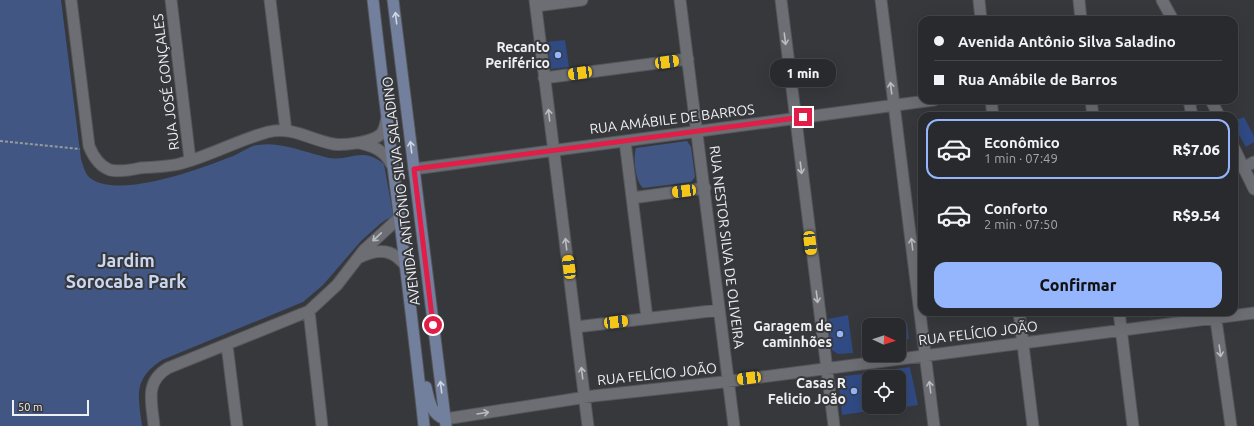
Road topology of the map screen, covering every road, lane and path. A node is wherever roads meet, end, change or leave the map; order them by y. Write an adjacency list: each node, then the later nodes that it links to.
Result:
1 (71, 0): 29 (street)
2 (171, 0): 30 (street, RUA JOSÉ GONÇALES)
3 (270, 0): 23 (street)
4 (372, 0): 21 (main road, AVENIDA ANTÔNIO SILVA SALADINO)
5 (393, 0): 34 (main road, AVENIDA ANTÔNIO SILVA SALADINO, one-way to 5)
6 (582, 0): 13 (street)
7 (680, 0): 17 (street, RUA NESTOR SILVA DE OLIVEIRA)
8 (780, 0): 22 (street, one-way to 22)
9 (881, 0): 20 (street, one-way to 9)
10 (979, 0): 14 (street)
11 (1079, 0): 15 (street)
12 (1162, 0): 16 (street)
13 (535, 3): 18 (street)
14 (981, 16)
15 (1081, 16)
16 (1171, 16)
17 (688, 59): 18 (street); 24 (street, RUA NESTOR SILVA DE OLIVEIRA)
18 (544, 78): 28 (street, one-way to 18)
19 (918, 102): 20 (street, RUA AMÁBILE DE BARROS)
20 (894, 105): 22 (street, RUA AMÁBILE DE BARROS); 41 (street, one-way to 20)
21 (386, 118): 27 (street); 32 (main road, AVENIDA ANTÔNIO SILVA SALADINO)
22 (795, 118): 24 (street, RUA AMÁBILE DE BARROS); 58 (street, one-way to 58)
23 (286, 131): 27 (street); 30 (street)
24 (697, 131): 26 (street, RUA AMÁBILE DE BARROS); 35 (street, RUA NESTOR SILVA DE OLIVEIRA)
25 (0, 141): 29 (path)
26 (625, 141): 28 (street, RUA AMÁBILE DE BARROS); 37 (street)
27 (357, 142): 32 (street)
28 (554, 149): 34 (street, RUA AMÁBILE DE BARROS); 53 (street, one-way to 28)
29 (90, 151): 30 (street)
30 (190, 160)
31 (1254, 162): 33 (street)
32 (392, 165): 38 (main road, AVENIDA ANTÔNIO SILVA SALADINO)
33 (1239, 166): 36 (street)
34 (414, 169): 61 (main road, AVENIDA ANTÔNIO SILVA SALADINO, one-way to 34)
35 (705, 188): 37 (street); 42 (street, RUA NESTOR SILVA DE OLIVEIRA)
36 (1254, 189)
37 (632, 198): 52 (street)
38 (399, 218): 39 (street, one-way to 39); 40 (main road, AVENIDA ANTÔNIO SILVA SALADINO)
39 (358, 259): 40 (street); 43 (street)
40 (407, 268): 46 (main road, AVENIDA ANTÔNIO SILVA SALADINO)
41 (918, 292)
42 (719, 310): 52 (street); 59 (street, RUA NESTOR SILVA DE OLIVEIRA)
43 (309, 311): 56 (street); 64 (street)
44 (1238, 314): 45 (street, RUA FELÍCIO JOÃO)
45 (1254, 314)
46 (412, 316): 61 (main road); 65 (main road)
47 (921, 316): 57 (street, one-way to 47)
48 (1020, 316): 55 (street)
49 (1119, 316): 54 (street)
50 (1209, 316): 54 (street, RUA FELÍCIO JOÃO)
51 (1215, 316): 72 (street, one-way to 72)
52 (646, 318): 53 (street)
53 (576, 327): 60 (street, one-way to 53)
54 (1121, 330): 55 (street, RUA FELÍCIO JOÃO); 71 (street)
55 (1023, 343): 57 (street, RUA FELÍCIO JOÃO); 70 (street)
56 (227, 345): 62 (street); 63 (street)
57 (926, 355): 58 (street, RUA FELÍCIO JOÃO); 69 (street, one-way to 57)
58 (826, 368): 59 (street, RUA FELÍCIO JOÃO); 68 (street)
59 (729, 381): 60 (street, RUA FELÍCIO JOÃO); 67 (street, RUA NESTOR SILVA DE OLIVEIRA)
60 (585, 398): 61 (street, RUA FELÍCIO JOÃO, one-way to 60); 66 (street)
61 (445, 422)
62 (154, 426)
63 (237, 426)
64 (322, 426)
65 (424, 426)
66 (588, 426)
67 (734, 426)
68 (834, 426)
69 (934, 426)
70 (1033, 426)
71 (1134, 426)
72 (1231, 426)

